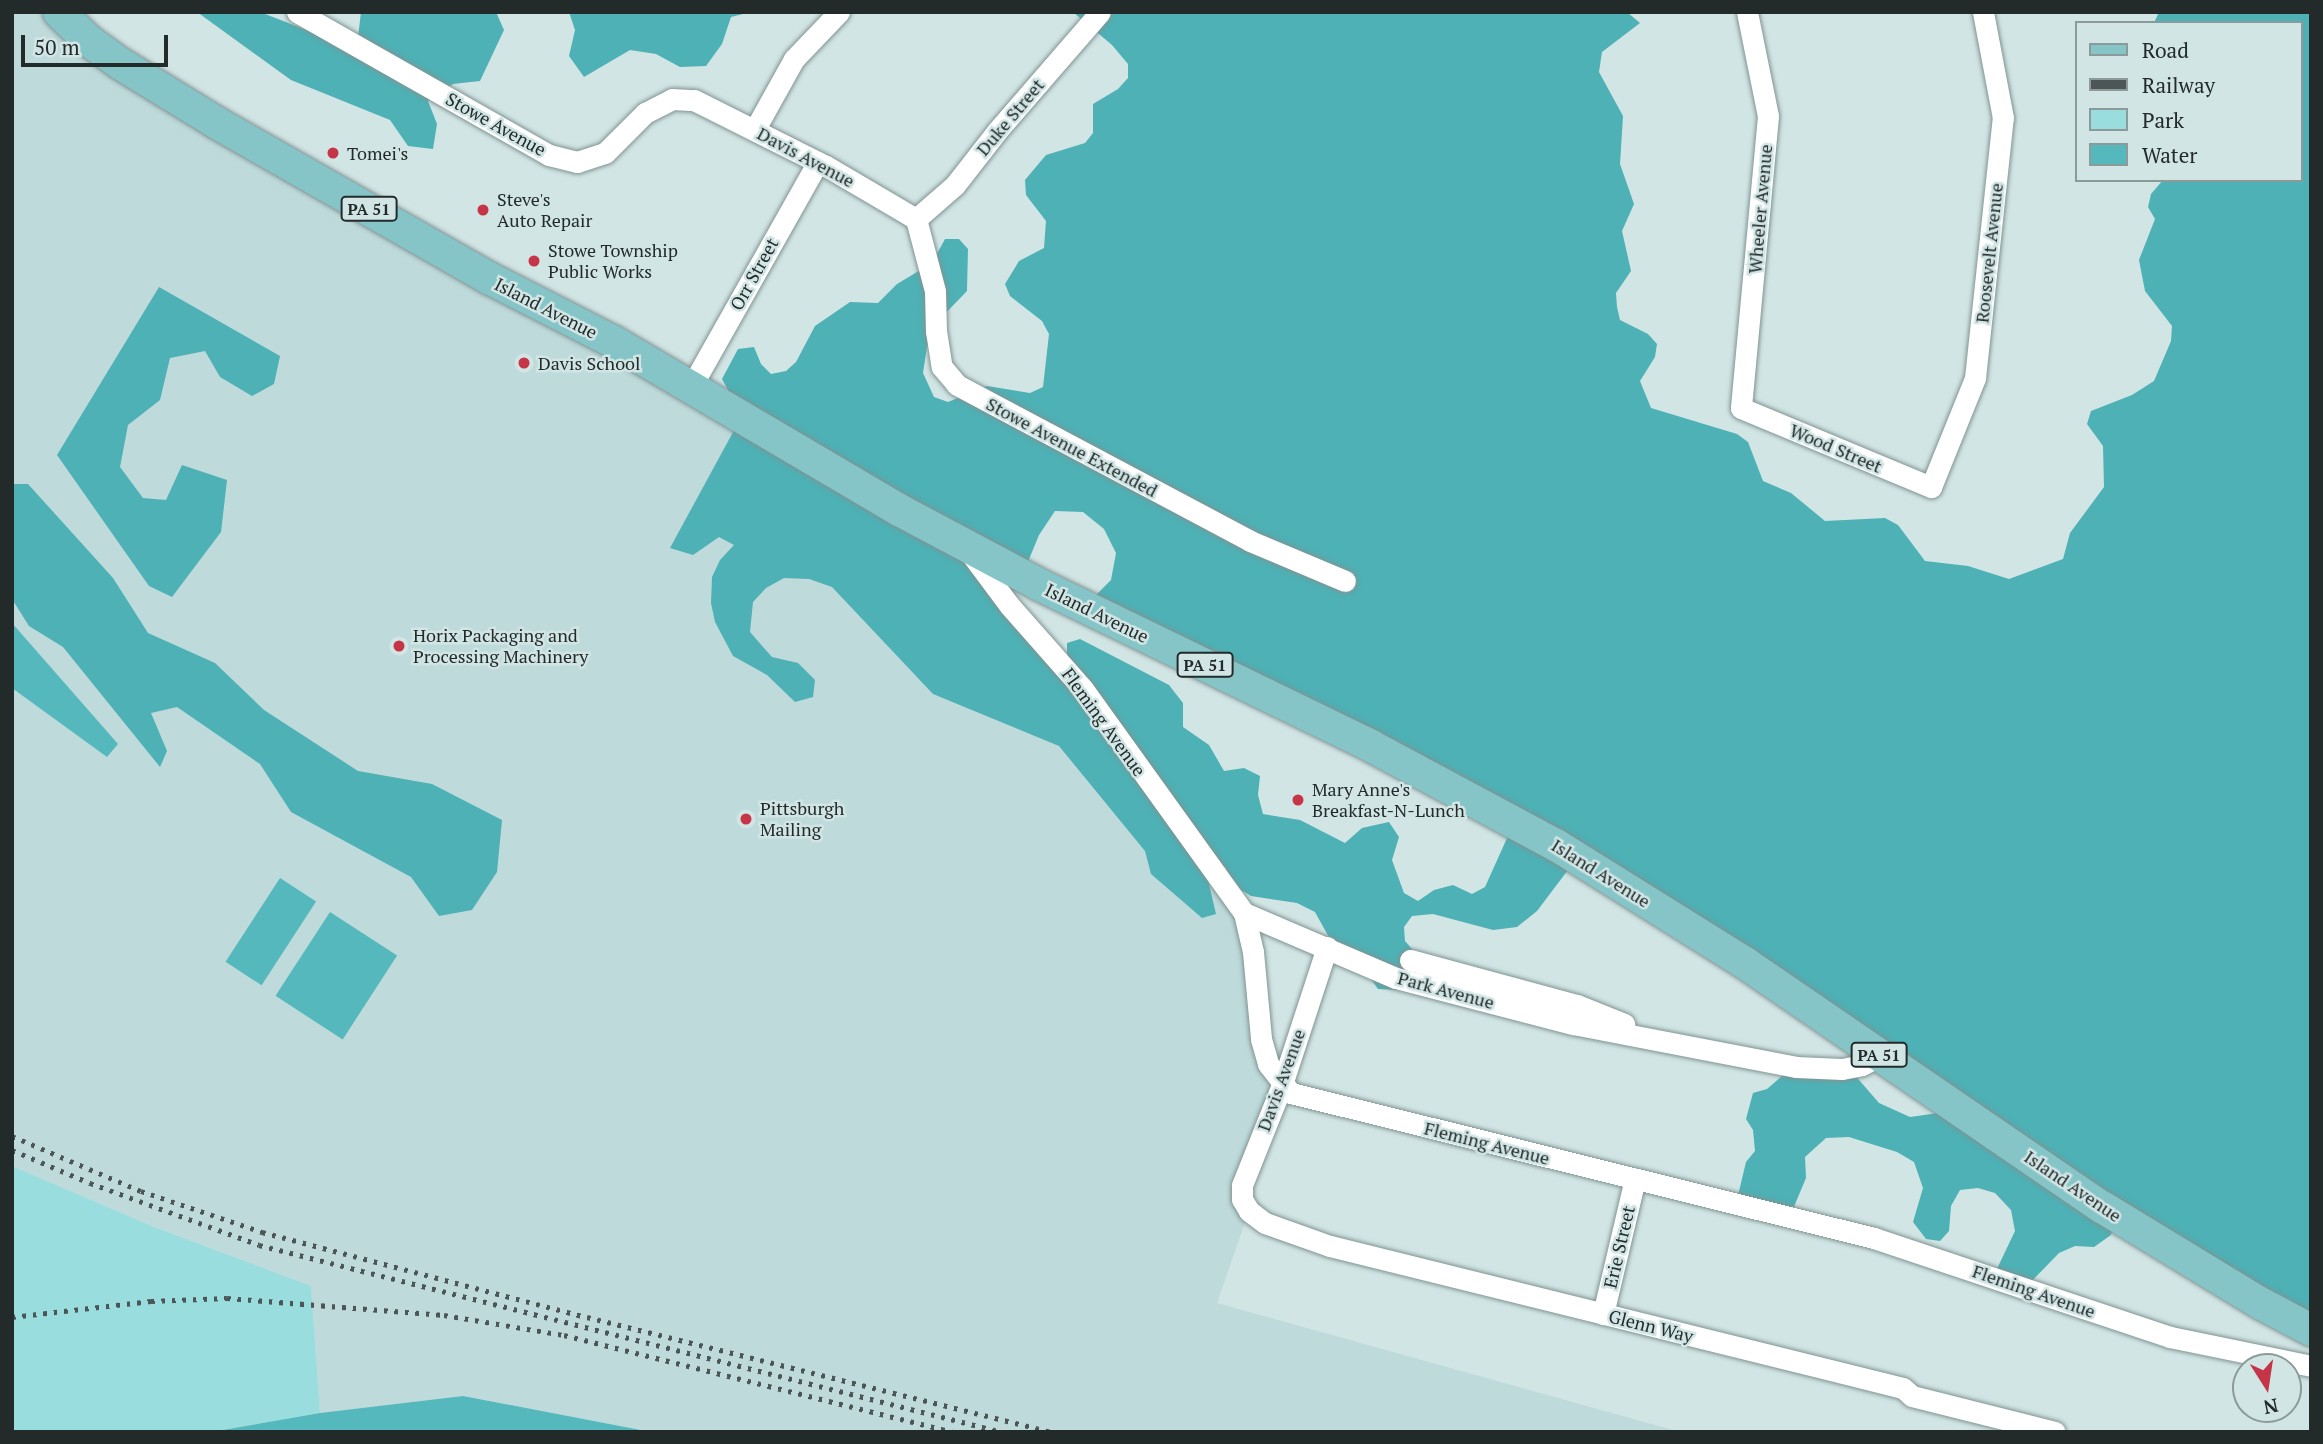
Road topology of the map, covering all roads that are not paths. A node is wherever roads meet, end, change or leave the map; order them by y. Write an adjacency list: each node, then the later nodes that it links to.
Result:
1 (59, 12): 11 (main road, Island Avenue / PA 51)
2 (297, 12): 7 (street, Stowe Avenue)
3 (839, 12): 8 (street)
4 (1100, 12): 10 (street, Duke Street)
5 (1747, 12): 12 (street, Wheeler Avenue)
6 (1983, 12): 13 (street, Roosevelt Avenue)
7 (694, 100): 8 (street, Davis Avenue)
8 (755, 129): 9 (street, Davis Avenue)
9 (818, 162): 10 (street, Davis Avenue); 11 (street, Orr Street)
10 (916, 219): 15 (street, Stowe Avenue Extended)
11 (691, 387): 14 (main road, Island Avenue / PA 51)
12 (1741, 408): 13 (street, Wood Street)
13 (1931, 487)
14 (965, 546): 16 (street, Fleming Avenue); 20 (main road, Island Avenue / PA 51)
15 (1345, 581)
16 (1244, 913): 17 (street, Park Avenue); 21 (street, Fleming Avenue)
17 (1327, 947): 19 (street, Park Avenue); 21 (street, Davis Avenue)
18 (1410, 960): 19 (street, Park Avenue)
19 (1658, 1038): 20 (street, Park Avenue)
20 (1880, 1056): 25 (main road, Island Avenue / PA 51)
21 (1282, 1085): 22 (street, Fleming Avenue); 23 (street, Davis Avenue)
22 (1635, 1179): 24 (street, Erie Street); 26 (street, Fleming Avenue)
23 (1249, 1211): 24 (street, Glenn Way)
24 (1603, 1314): 27 (street, Glenn Way)
25 (2311, 1330)
26 (2311, 1366)
27 (2056, 1432)

